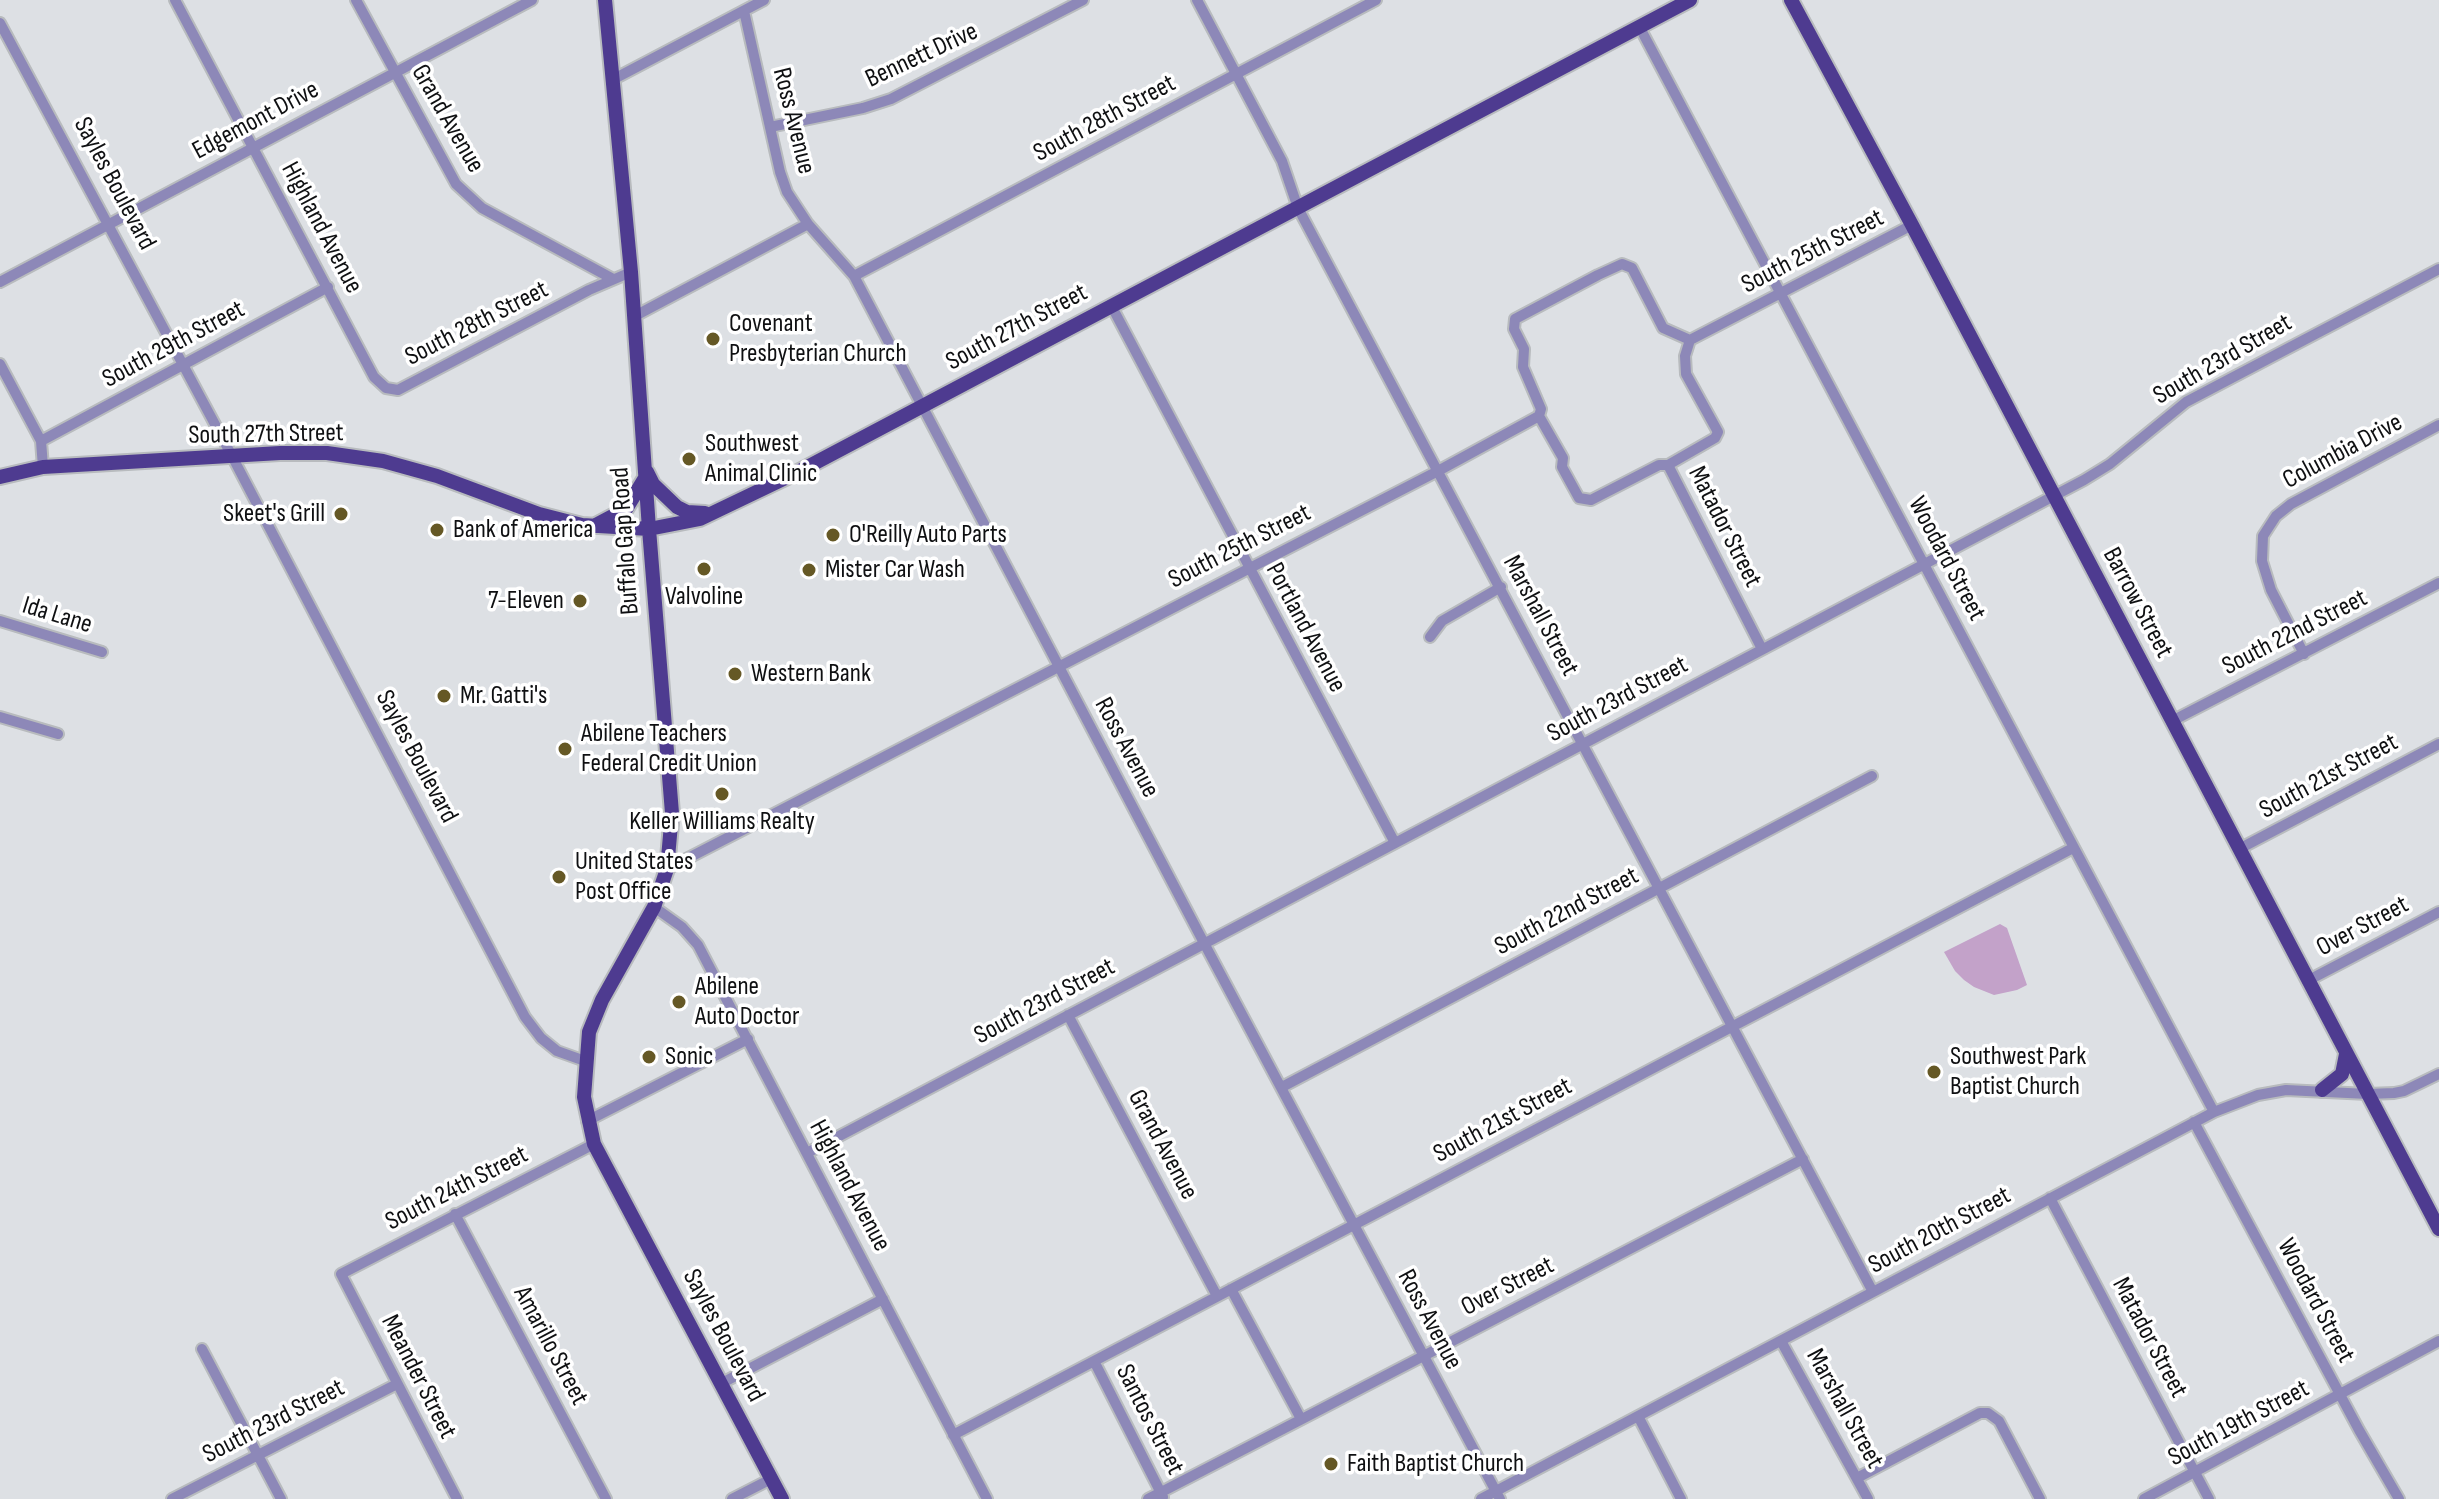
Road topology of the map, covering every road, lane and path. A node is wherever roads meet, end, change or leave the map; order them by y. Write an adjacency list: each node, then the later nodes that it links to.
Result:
1 (175, 0): 18 (street, Highland Avenue)
2 (356, 0): 14 (street, Grand Avenue)
3 (532, 0): 14 (street, Edgemont Drive)
4 (605, 0): 16 (main road, Buffalo Gap Road)
5 (764, 0): 11 (street)
6 (1083, 0): 17 (street, Bennett Drive)
7 (1197, 0): 15 (street, Marshall Street)
8 (1376, 0): 15 (street, South 28th Street)
9 (1690, 0): 13 (main road, South 27th Street)
10 (1791, 0): 22 (main road, Barrow Street)
11 (744, 11): 16 (street); 17 (street, Ross Avenue)
12 (0, 23): 20 (street, Sayles Boulevard)
13 (1639, 26): 19 (main road, South 27th Street); 29 (street, Woodard Street)
14 (394, 73): 18 (street, Edgemont Drive); 26 (street, Grand Avenue)
15 (1236, 74): 19 (street, Marshall Street); 25 (street, South 28th Street)
16 (612, 80): 24 (main road, Buffalo Gap Road)
17 (770, 127): 21 (street, Ross Avenue)
18 (253, 146): 20 (street, Edgemont Drive); 28 (street, Highland Avenue)
19 (1298, 208): 30 (main road, South 27th Street); 43 (street, Marshall Street)
20 (108, 224): 27 (street, Edgemont Drive); 34 (street, Sayles Boulevard)
21 (808, 224): 25 (street, Ross Avenue); 31 (street)
22 (1912, 225): 29 (street, South 25th Street); 46 (main road, Barrow Street)
23 (2439, 269): 46 (street, South 23rd Street)
24 (631, 272): 26 (street, South 28th Street); 31 (main road, Buffalo Gap Road)
25 (854, 276): 36 (street, Ross Avenue)
26 (613, 279): 35 (street, South 28th Street)
27 (0, 282)
28 (328, 287): 34 (street, South 29th Street); 35 (street, Highland Avenue)
29 (1781, 294): 32 (street, South 25th Street); 50 (street, Woodard Street)
30 (1111, 305): 36 (main road, South 27th Street); 51 (street, Portland Avenue)
31 (633, 317): 44 (main road, Buffalo Gap Road)
32 (1690, 340): 37 (street); 41 (street)
33 (0, 364): 39 (street)
34 (183, 365): 39 (street, South 29th Street); 40 (street, Sayles Boulevard)
35 (386, 388)
36 (922, 405): 47 (main road, South 27th Street); 59 (street, Ross Avenue)
37 (1539, 416): 41 (street, Matador Street); 43 (street, South 25th Street)
38 (2439, 425): 58 (street, Columbia Drive)
39 (41, 441): 42 (street)
40 (233, 458): 42 (main road, South 27th Street); 48 (main road, South 27th Street); 79 (street, Sayles Boulevard)
41 (1668, 465): 56 (street, Matador Street)
42 (43, 467): 45 (main road, South 27th Street)
43 (1438, 471): 51 (street, South 25th Street); 53 (street, Marshall Street)
44 (644, 472): 47 (main road); 48 (main road); 49 (main road, Buffalo Gap Road)
45 (0, 477)
46 (2054, 496): 50 (street, South 23rd Street); 61 (main road, Barrow Street)
47 (713, 513): 49 (main road, South 27th Street)
48 (594, 526): 49 (main road, South 27th Street)
49 (649, 529): 69 (main road, Buffalo Gap Road)
50 (1924, 564): 56 (street, South 23rd Street); 67 (street, Woodard Street)
51 (1248, 567): 59 (street, South 25th Street); 66 (street, Portland Avenue)
52 (2439, 583): 58 (street, South 22nd Street)
53 (1501, 587): 55 (street); 63 (street, Marshall Street)
54 (0, 621): 57 (street, Ida Lane)
55 (1430, 637)
56 (1762, 649): 63 (street, South 23rd Street)
57 (102, 652)
58 (2304, 654): 61 (street, South 22nd Street)
59 (1058, 667): 69 (street, South 25th Street); 73 (street, Ross Avenue)
60 (0, 717): 62 (street)
61 (2172, 721): 68 (main road, Barrow Street)
62 (58, 734)
63 (1582, 744): 66 (street, South 23rd Street); 70 (street, Marshall Street)
64 (2439, 744): 68 (street, South 21st Street)
65 (1872, 776): 70 (street, South 22nd Street)
66 (1395, 843): 73 (street, South 23rd Street)
67 (2073, 848): 76 (street, South 21st Street); 84 (street, Woodard Street)
68 (2239, 849): 74 (main road, Barrow Street)
69 (667, 869): 71 (main road, Buffalo Gap Road)
70 (1658, 889): 76 (street, Marshall Street); 81 (street, South 22nd Street)
71 (654, 907): 77 (street, Highland Avenue); 79 (main road, Buffalo Gap Road)
72 (2439, 912): 74 (street, Over Street)
73 (1204, 943): 75 (street, South 23rd Street); 81 (street, Ross Avenue)
74 (2307, 981): 78 (main road, Barrow Street)
75 (1068, 1015): 88 (street, South 23rd Street); 98 (street, Grand Avenue)
76 (1732, 1027): 89 (street, Marshall Street); 93 (street, South 21st Street)
77 (748, 1039): 85 (street); 88 (street, Highland Avenue)
78 (2346, 1053): 82 (main road); 83 (main road, Barrow Street)
79 (585, 1061): 85 (main road, Sayles Boulevard)
80 (2439, 1074): 83 (street, South 20th Street)
81 (1282, 1087): 93 (street, Ross Avenue)
82 (2322, 1090): 83 (street, South 20th Street); 84 (street, South 20th Street)
83 (2368, 1094): 91 (main road, Barrow Street)
84 (2214, 1112): 86 (street, South 20th Street)
85 (587, 1121): 87 (main road, Sayles Boulevard)
86 (2194, 1122): 90 (street, South 20th Street); 107 (street, Woodard Street)
87 (594, 1144): 92 (street, South 24th Street); 105 (main road, Sayles Boulevard)
88 (807, 1153): 99 (street, Highland Avenue)
89 (1803, 1159): 97 (street, Marshall Street); 103 (street, Over Street)
90 (2050, 1198): 97 (street, South 20th Street); 112 (street, Matador Street)
91 (2435, 1211): 94 (main road, Barrow Street)
92 (455, 1214): 95 (street, South 24th Street); 120 (street, Amarillo Street)
93 (1353, 1225): 96 (street, South 21st Street); 103 (street, Ross Avenue)
94 (2439, 1229)
95 (341, 1274): 106 (street, Meander Street)
96 (1231, 1289): 98 (street, South 21st Street); 109 (street)
97 (1873, 1292): 100 (street, South 20th Street)
98 (1217, 1296): 104 (street, South 21st Street)
99 (883, 1299): 105 (street); 110 (street, Highland Avenue)
100 (1781, 1341): 108 (street, South 20th Street); 113 (street, Marshall Street)
101 (2439, 1341): 107 (street, South 19th Street)
102 (202, 1349): 111 (street)
103 (1424, 1356): 109 (street, Over Street); 115 (street, Ross Avenue)
104 (1094, 1361): 110 (street, South 21st Street); 116 (street, Santos Street)
105 (722, 1383): 114 (main road, Sayles Boulevard)
106 (397, 1384): 111 (street, South 23rd Street); 119 (street, Meander Street)
107 (2340, 1395): 112 (street, South 19th Street); 131 (street, Woodard Street)
108 (1638, 1416): 115 (street, South 20th Street); 126 (street)
109 (1301, 1419): 116 (street, Over Street)
110 (953, 1435): 123 (street, Highland Avenue)
111 (259, 1455): 117 (street, South 23rd Street); 118 (street)
112 (2195, 1472): 129 (street, South 19th Street); 130 (street, Matador Street)
113 (1857, 1478): 127 (street, Marshall Street); 128 (street)
114 (771, 1479): 121 (street); 122 (main road, Sayles Boulevard)
115 (1498, 1495): 125 (street, South 20th Street)
116 (1163, 1496): 124 (street, Over Street)
117 (172, 1499)
118 (281, 1499)
119 (457, 1499)
120 (606, 1499)
121 (732, 1499)
122 (782, 1499)
123 (987, 1499)
124 (1148, 1499)
125 (1481, 1499)
126 (1681, 1499)
127 (1868, 1499)
128 (2040, 1499)
129 (2144, 1499)
130 (2209, 1499)
131 (2399, 1499)

